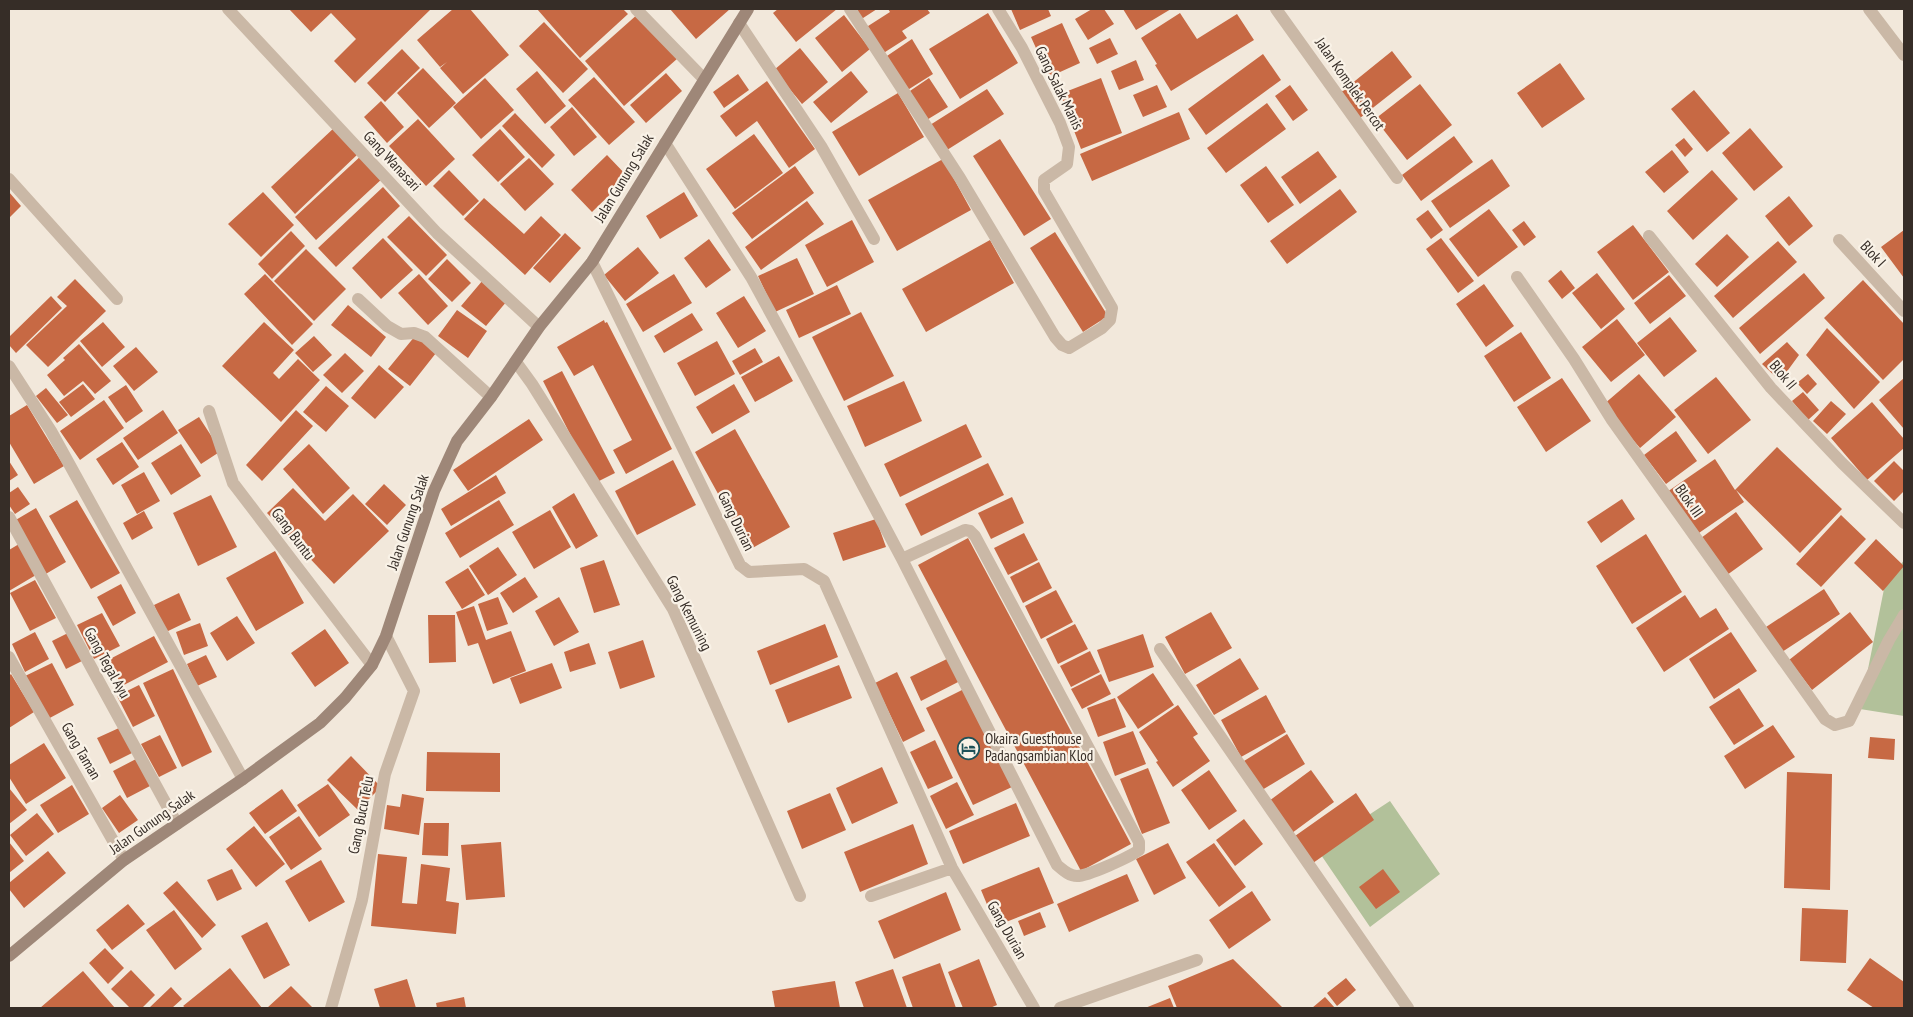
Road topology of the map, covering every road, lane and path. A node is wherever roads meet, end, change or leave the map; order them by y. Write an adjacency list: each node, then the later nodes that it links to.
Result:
1 (228, 9): 22 (street, Gang Wanasari)
2 (636, 9): 10 (street)
3 (748, 9): 8 (street, Jalan Gunung Salak)
4 (850, 9): 5 (street, Gang Salak Manis)
5 (998, 9)
6 (1276, 9): 12 (street, Jalan Komplek Percot)
7 (1869, 9): 9 (street)
8 (739, 23): 10 (street, Jalan Gunung Salak); 15 (street)
9 (1904, 55)
10 (704, 79): 11 (street, Jalan Gunung Salak)
11 (665, 143): 17 (street, Jalan Gunung Salak); 29 (street)
12 (1397, 178)
13 (9, 180): 19 (street)
14 (1649, 236): 28 (street, Blok II)
15 (874, 238)
16 (1839, 240): 21 (street, Blok I)
17 (592, 262): 22 (street, Jalan Gunung Salak); 38 (street, Gang Durian)
18 (1517, 277): 30 (street, Blok III)
19 (117, 299)
20 (358, 299): 25 (street)
21 (1904, 311)
22 (539, 327): 23 (street, Jalan Gunung Salak)
23 (516, 362): 25 (street, Jalan Gunung Salak); 39 (street, Gang Kemuning)
24 (9, 366): 35 (street)
25 (491, 397): 31 (street, Jalan Gunung Salak)
26 (209, 411): 34 (street, Gang Buntu)
27 (9, 517): 36 (street, Gang Tegal Ayu)
28 (1904, 523)
29 (902, 559): 29 (street)
30 (1904, 616)
31 (386, 636): 34 (street, Jalan Gunung Salak); 43 (street, Gang Bucu Telu)
32 (1160, 650): 46 (street)
33 (9, 657): 37 (street, Gang Taman)
34 (372, 665): 35 (street, Jalan Gunung Salak)
35 (243, 779): 36 (street, Jalan Gunung Salak)
36 (177, 824): 37 (street, Jalan Gunung Salak)
37 (124, 860): 41 (street, Jalan Gunung Salak)
38 (952, 868): 40 (street); 44 (street, Gang Durian)
39 (800, 896)
40 (871, 896)
41 (9, 956)
42 (1196, 960): 45 (street)
43 (331, 1008)
44 (1034, 1008)
45 (1060, 1008)
46 (1408, 1008)

